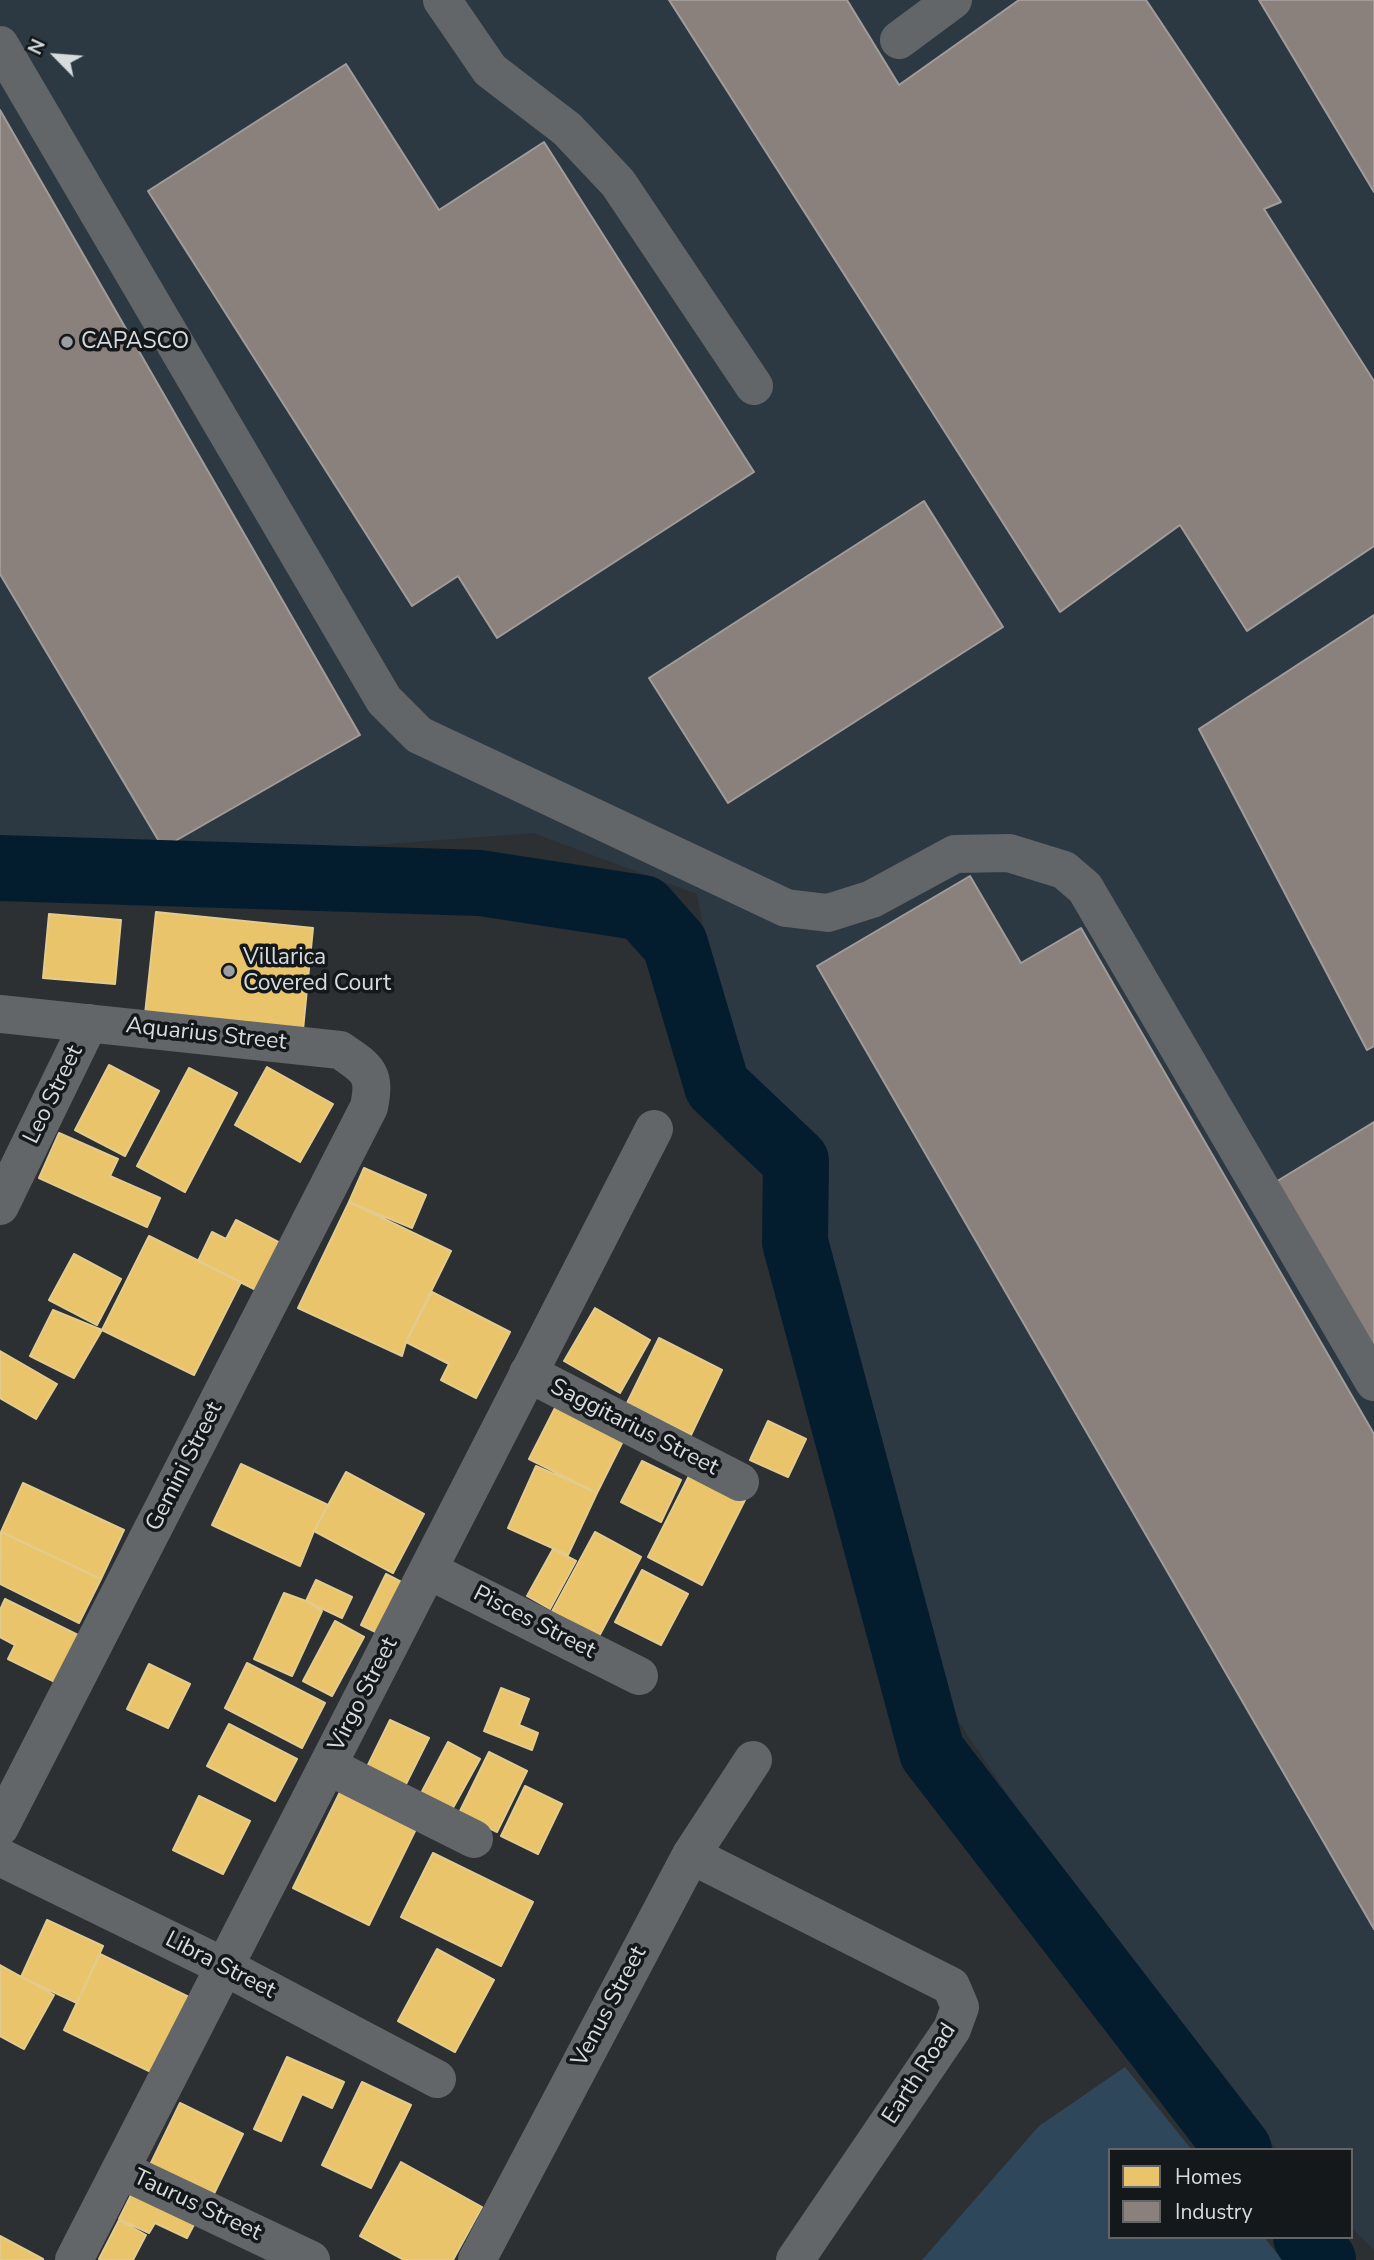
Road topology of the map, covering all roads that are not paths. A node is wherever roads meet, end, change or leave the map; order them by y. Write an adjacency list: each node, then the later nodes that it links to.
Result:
1 (442, 0): 5 (street)
2 (953, 0): 3 (street)
3 (899, 40)
4 (0, 45): 12 (street)
5 (754, 386)
6 (0, 1014): 7 (street, Aquarius Street)
7 (89, 1023): 8 (street, Aquarius Street); 10 (street, Leo Street)
8 (369, 1107): 18 (street, Gemini Street)
9 (654, 1129): 11 (street, Virgo Street)
10 (0, 1206)
11 (528, 1373): 13 (street, Saggitarius Street); 14 (street, Virgo Street)
12 (1374, 1382)
13 (740, 1482)
14 (428, 1570): 15 (street, Pisces Street); 17 (street, Virgo Street)
15 (639, 1676)
16 (753, 1760): 20 (street, Venus Street)
17 (328, 1766): 19 (street); 22 (street, Virgo Street)
18 (0, 1827)
19 (474, 1839)
20 (691, 1855): 27 (street, Venus Street); 28 (street, Earth Road)
21 (0, 1857): 22 (street, Libra Street)
22 (225, 1967): 23 (street, Libra Street); 24 (street, Virgo Street)
23 (437, 2079)
24 (121, 2170): 25 (street, Virgo Street); 26 (street, Taurus Street)
25 (74, 2260)
26 (311, 2260)
27 (477, 2260)
28 (794, 2260)

